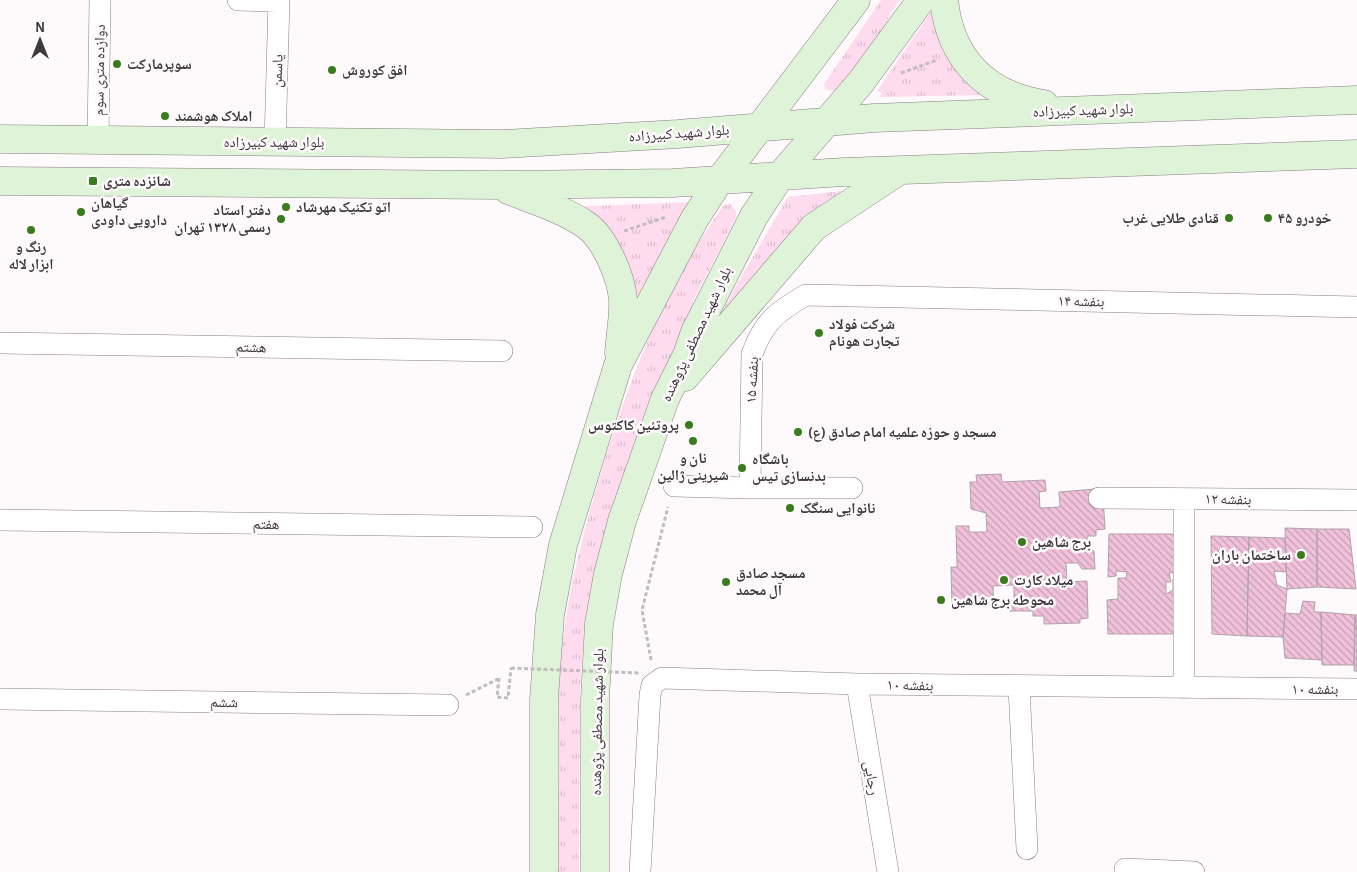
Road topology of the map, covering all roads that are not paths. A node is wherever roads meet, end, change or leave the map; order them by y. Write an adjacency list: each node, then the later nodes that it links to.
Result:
1 (100, 0): 12 (street, دوازده متری سوم)
2 (238, 0): 3 (street)
3 (279, 0): 13 (street, یاسمن)
4 (856, 0): 10 (main road)
5 (921, 0): 9 (main road, بلوار شهید مصطفی پژوهنده)
6 (944, 0): 8 (main road)
7 (1357, 100): 8 (main road, بلوار شهید کبیرزاده)
8 (1085, 110): 9 (main road, بلوار شهید کبیرزاده)
9 (828, 122): 10 (main road, بلوار شهید کبیرزاده); 16 (main road, بلوار شهید مصطفی پژوهنده)
10 (759, 127): 13 (main road, بلوار شهید کبیرزاده); 18 (main road)
11 (0, 139): 12 (main road, بلوار شهید کبیرزاده)
12 (98, 141): 13 (main road, بلوار شهید کبیرزاده)
13 (275, 143)
14 (1357, 154): 15 (main road)
15 (900, 171): 16 (main road); 25 (main road)
16 (781, 175): 18 (main road); 25 (main road, بلوار شهید مصطفی پژوهنده)
17 (0, 181): 19 (main road)
18 (719, 181): 19 (main road); 24 (main road)
19 (497, 185): 24 (main road)
20 (806, 295): 21 (street, بنفشه ۱۴); 27 (street, بنفشه ۱۵)
21 (1357, 306)
22 (0, 343): 23 (street, هشتم)
23 (502, 351)
24 (618, 365): 42 (main road)
25 (666, 398): 43 (main road, بلوار شهید مصطفی پژوهنده)
26 (674, 486): 27 (street)
27 (750, 488): 28 (street)
28 (852, 488)
29 (1099, 498): 30 (street, بنفشه ۱۲)
30 (1184, 499): 31 (street, بنفشه ۱۲); 36 (street)
31 (1357, 500)
32 (0, 520): 33 (street, هفتم)
33 (532, 527)
34 (857, 684): 35 (street, بنفشه ۱۰); 44 (street, بنفشه ۱۰); 45 (street, رجایی)
35 (1019, 687): 36 (street, بنفشه ۱۰); 40 (street)
36 (1184, 688): 37 (street, بنفشه ۱۰)
37 (1357, 689)
38 (0, 699): 39 (street, ششم)
39 (448, 705)
40 (1027, 849)
41 (1125, 869): 46 (street)
42 (544, 872)
43 (595, 872)
44 (640, 872)
45 (888, 872)
46 (1194, 872)

